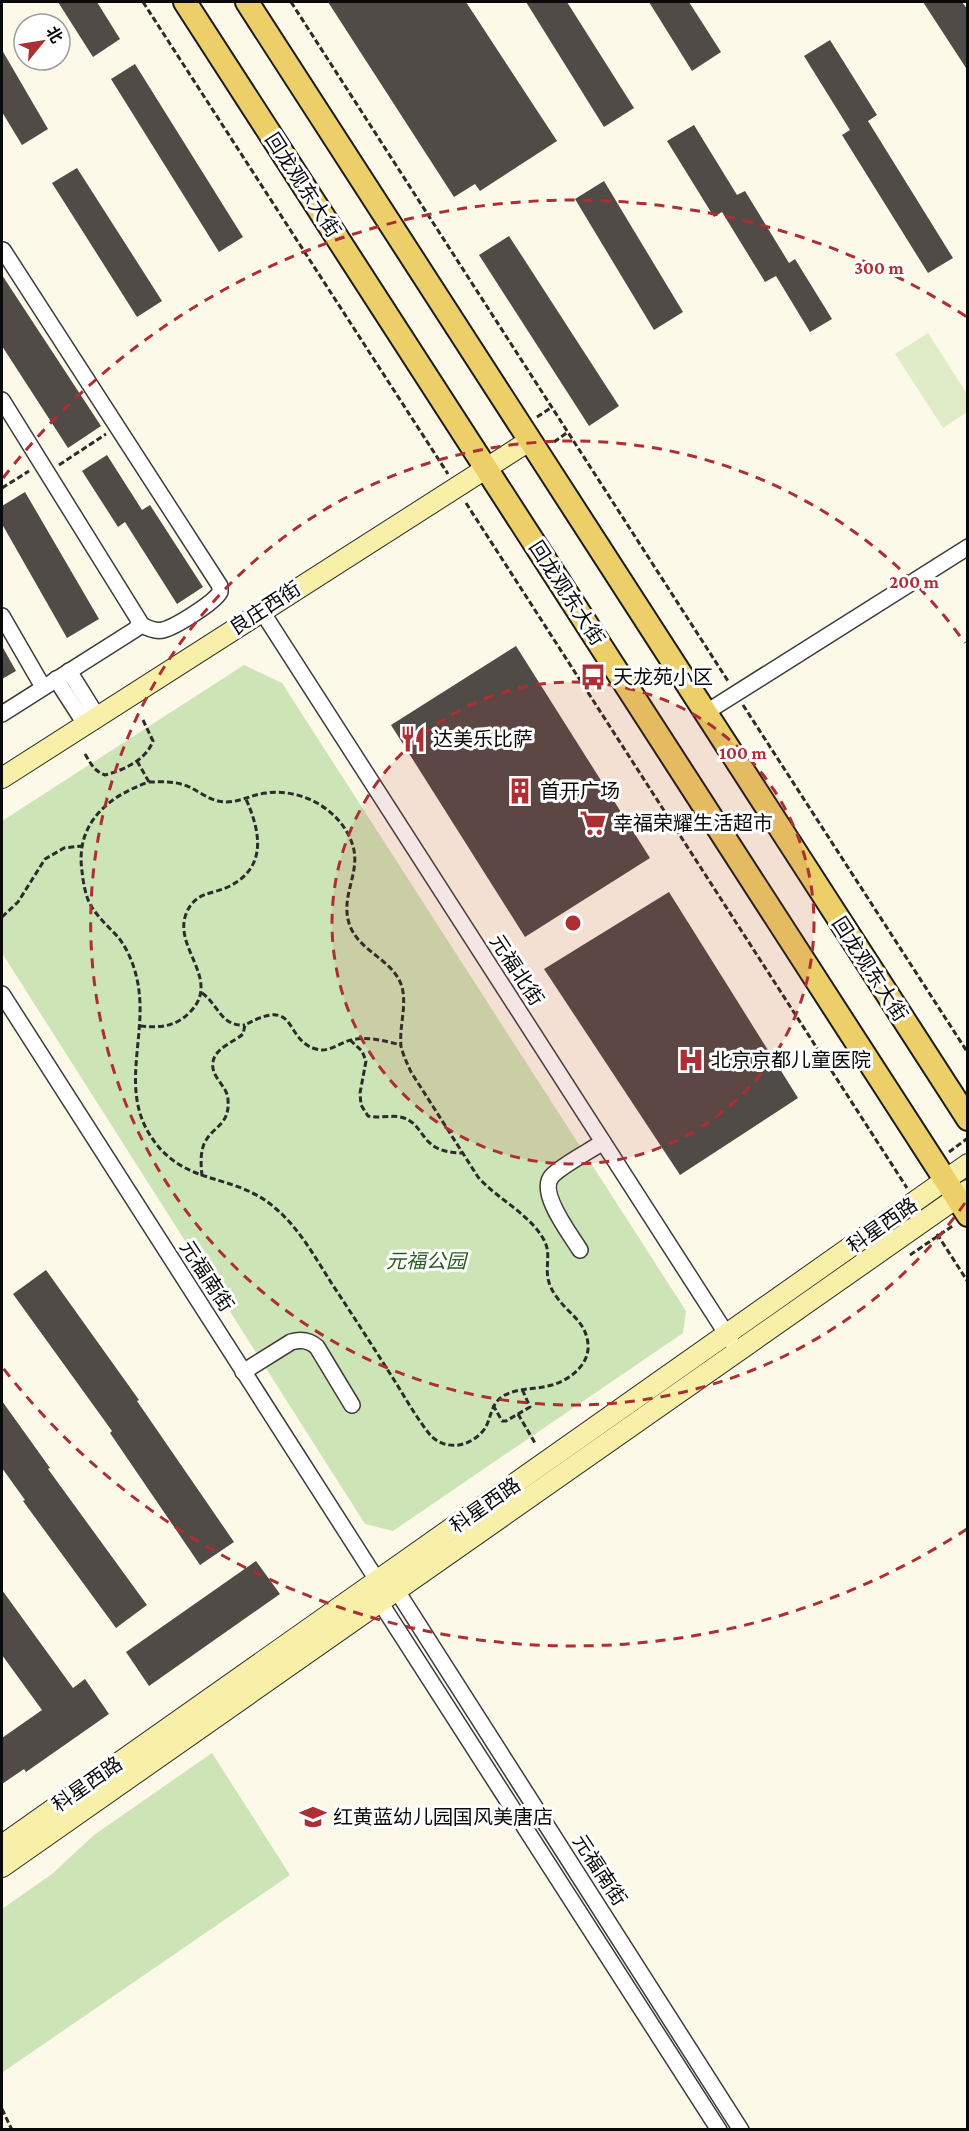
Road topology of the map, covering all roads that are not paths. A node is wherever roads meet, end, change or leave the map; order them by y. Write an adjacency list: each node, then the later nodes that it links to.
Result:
1 (185, 2): 6 (main road, 回龙观东大街)
2 (247, 2): 5 (main road, 回龙观东大街)
3 (3, 250): 10 (street)
4 (2, 400): 10 (street)
5 (529, 441): 6 (street, 良庄西街); 12 (main road, 回龙观东大街)
6 (486, 468): 8 (street, 良庄西街); 20 (main road, 回龙观东大街)
7 (968, 547): 12 (street)
8 (261, 610): 14 (street, 良庄西街); 18 (street, 元福北街)
9 (2, 616): 11 (street)
10 (140, 624): 11 (street)
11 (56, 679): 13 (street); 14 (street)
12 (705, 713): 17 (main road, 回龙观东大街)
13 (2, 714)
14 (91, 720): 15 (street, 良庄西街)
15 (2, 778)
16 (2, 994): 24 (street, 元福南街)
17 (968, 1119)
18 (603, 1142): 21 (street); 22 (street, 元福北街)
19 (968, 1164): 20 (street, 科星西路)
20 (959, 1201): 22 (street, 科星西路); 23 (street, 科星西路)
21 (580, 1250)
22 (726, 1334): 23 (street, 元福北街); 26 (street, 科星西路)
23 (738, 1352): 27 (street, 科星西路)
24 (243, 1372): 25 (street); 26 (street, 元福南街)
25 (352, 1405)
26 (377, 1580): 27 (street, 元福南街); 28 (street, 元福南街); 29 (street, 科星西路)
27 (396, 1591): 28 (street, 科星西路); 32 (street, 元福南街)
28 (380, 1602): 30 (street, 科星西路); 31 (street, 元福南街)
29 (2, 1845)
30 (2, 1867)
31 (719, 2130)
32 (741, 2130)

